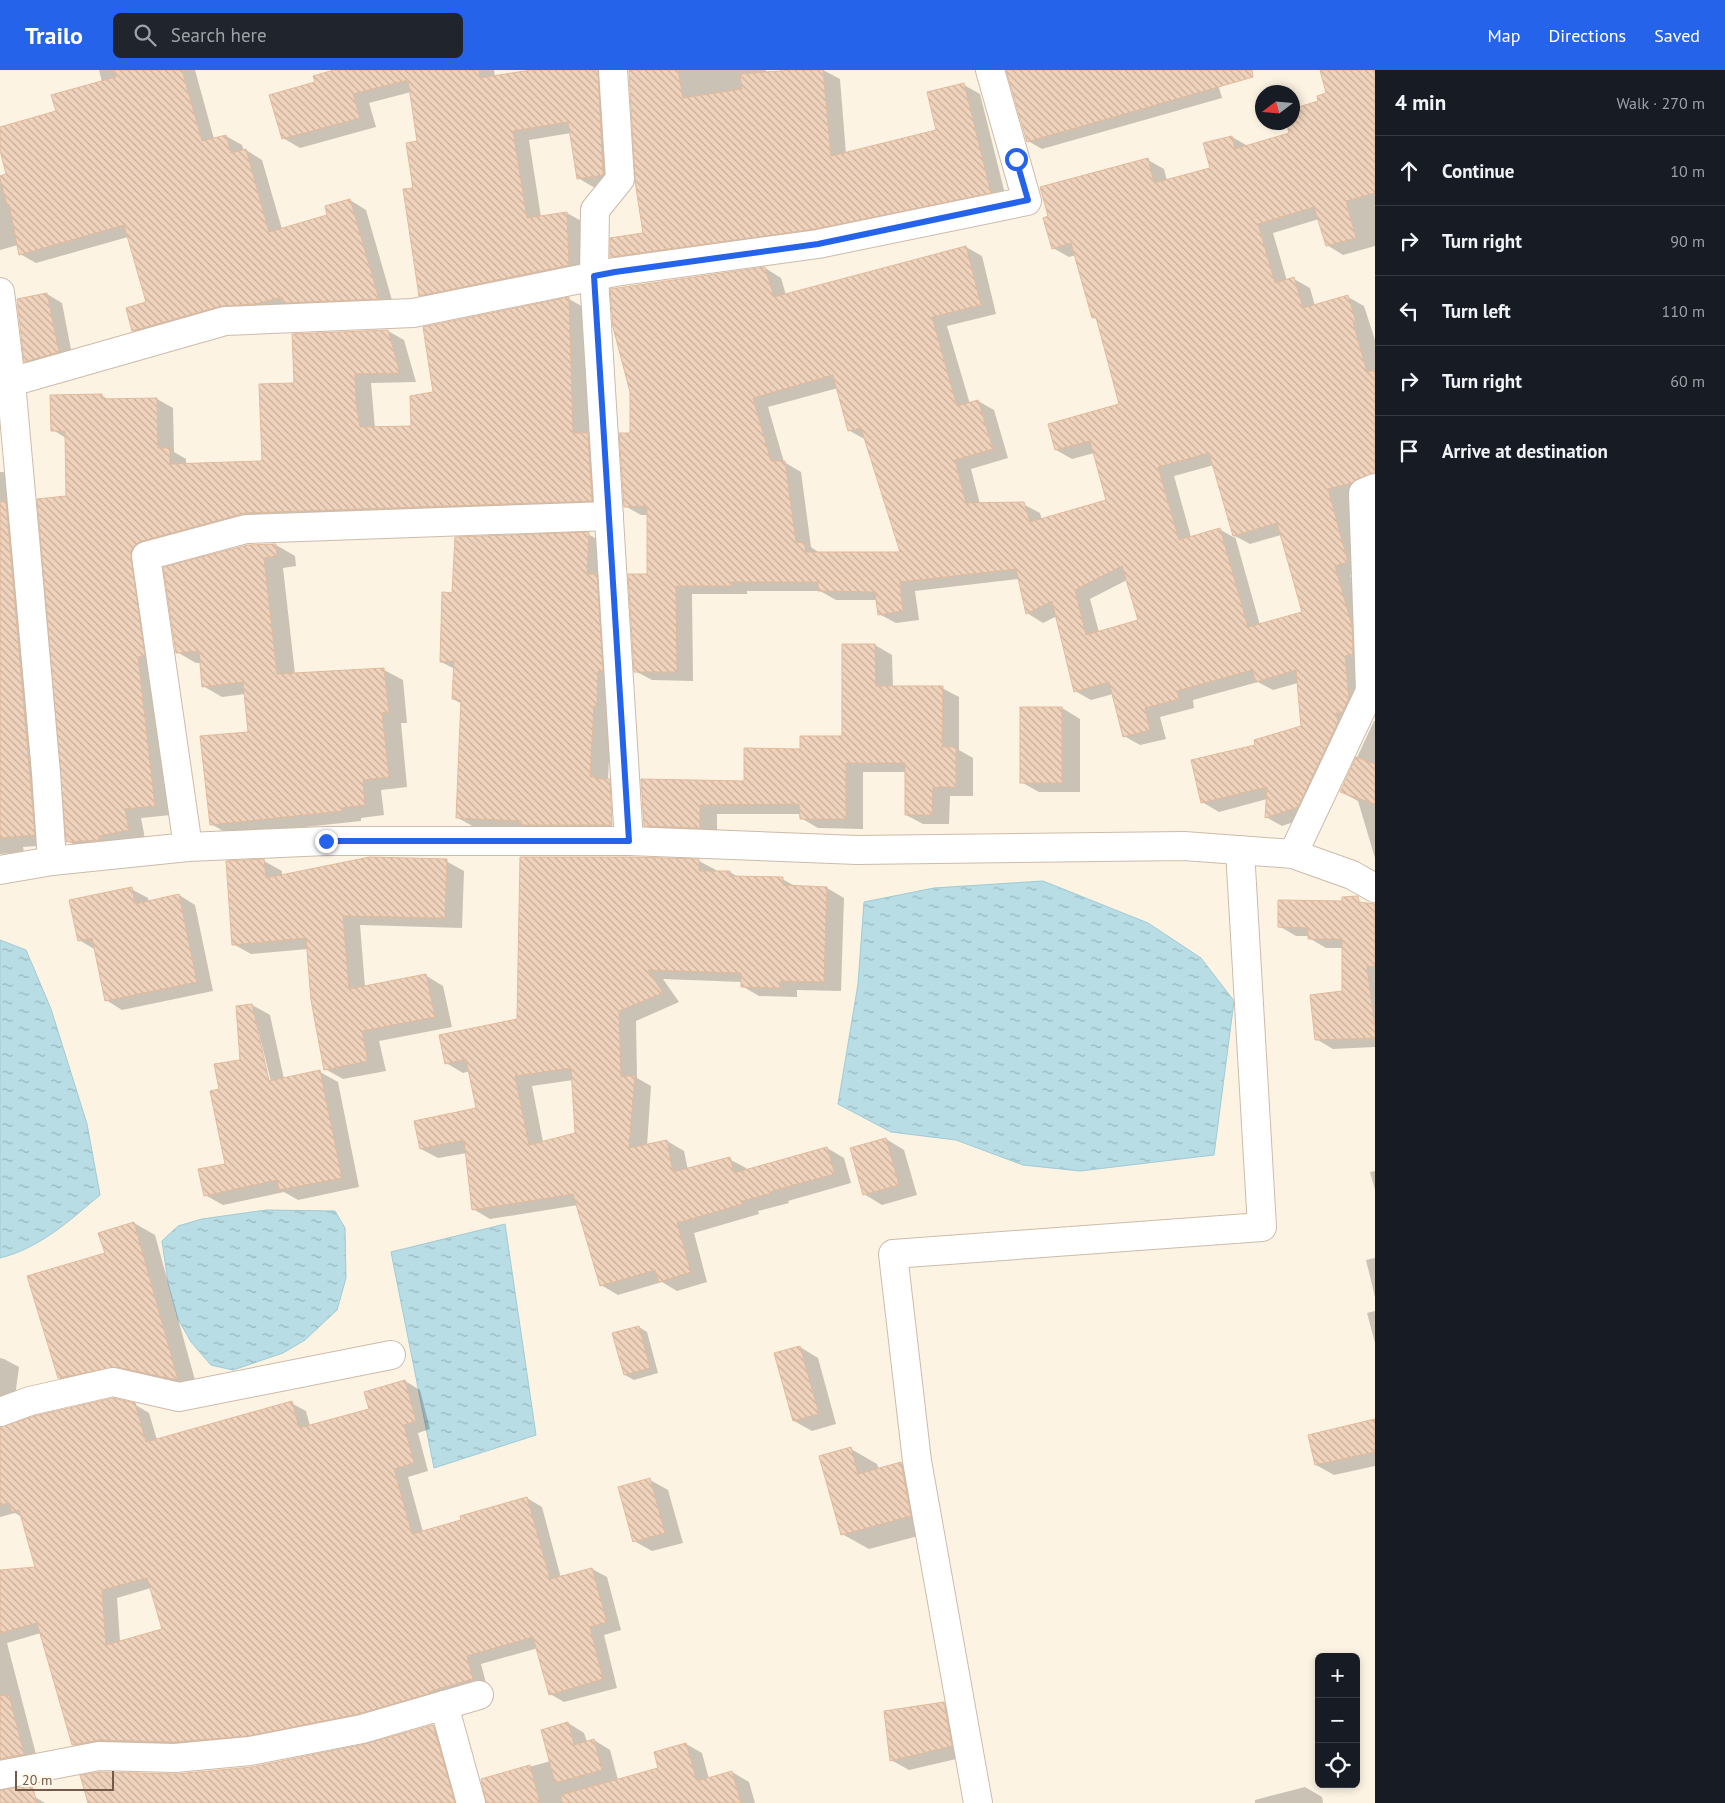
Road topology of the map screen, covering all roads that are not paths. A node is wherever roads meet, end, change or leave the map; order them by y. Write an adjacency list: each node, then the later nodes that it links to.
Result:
1 (613, 70): 3 (street)
2 (990, 70): 3 (street)
3 (594, 276): 5 (street); 7 (street)
4 (0, 292): 5 (street)
5 (11, 382): 12 (street)
6 (1375, 488): 11 (street)
7 (609, 516): 8 (street); 9 (street)
8 (629, 841): 9 (street); 10 (street)
9 (188, 847): 12 (street)
10 (1240, 850): 11 (street); 21 (street)
11 (1293, 854): 14 (street)
12 (52, 861): 13 (street)
13 (0, 870)
14 (1375, 888)
15 (391, 1355): 16 (street)
16 (0, 1412)
17 (479, 1695): 18 (street)
18 (444, 1705): 19 (street); 20 (street)
19 (0, 1775)
20 (471, 1803)
21 (978, 1803)

